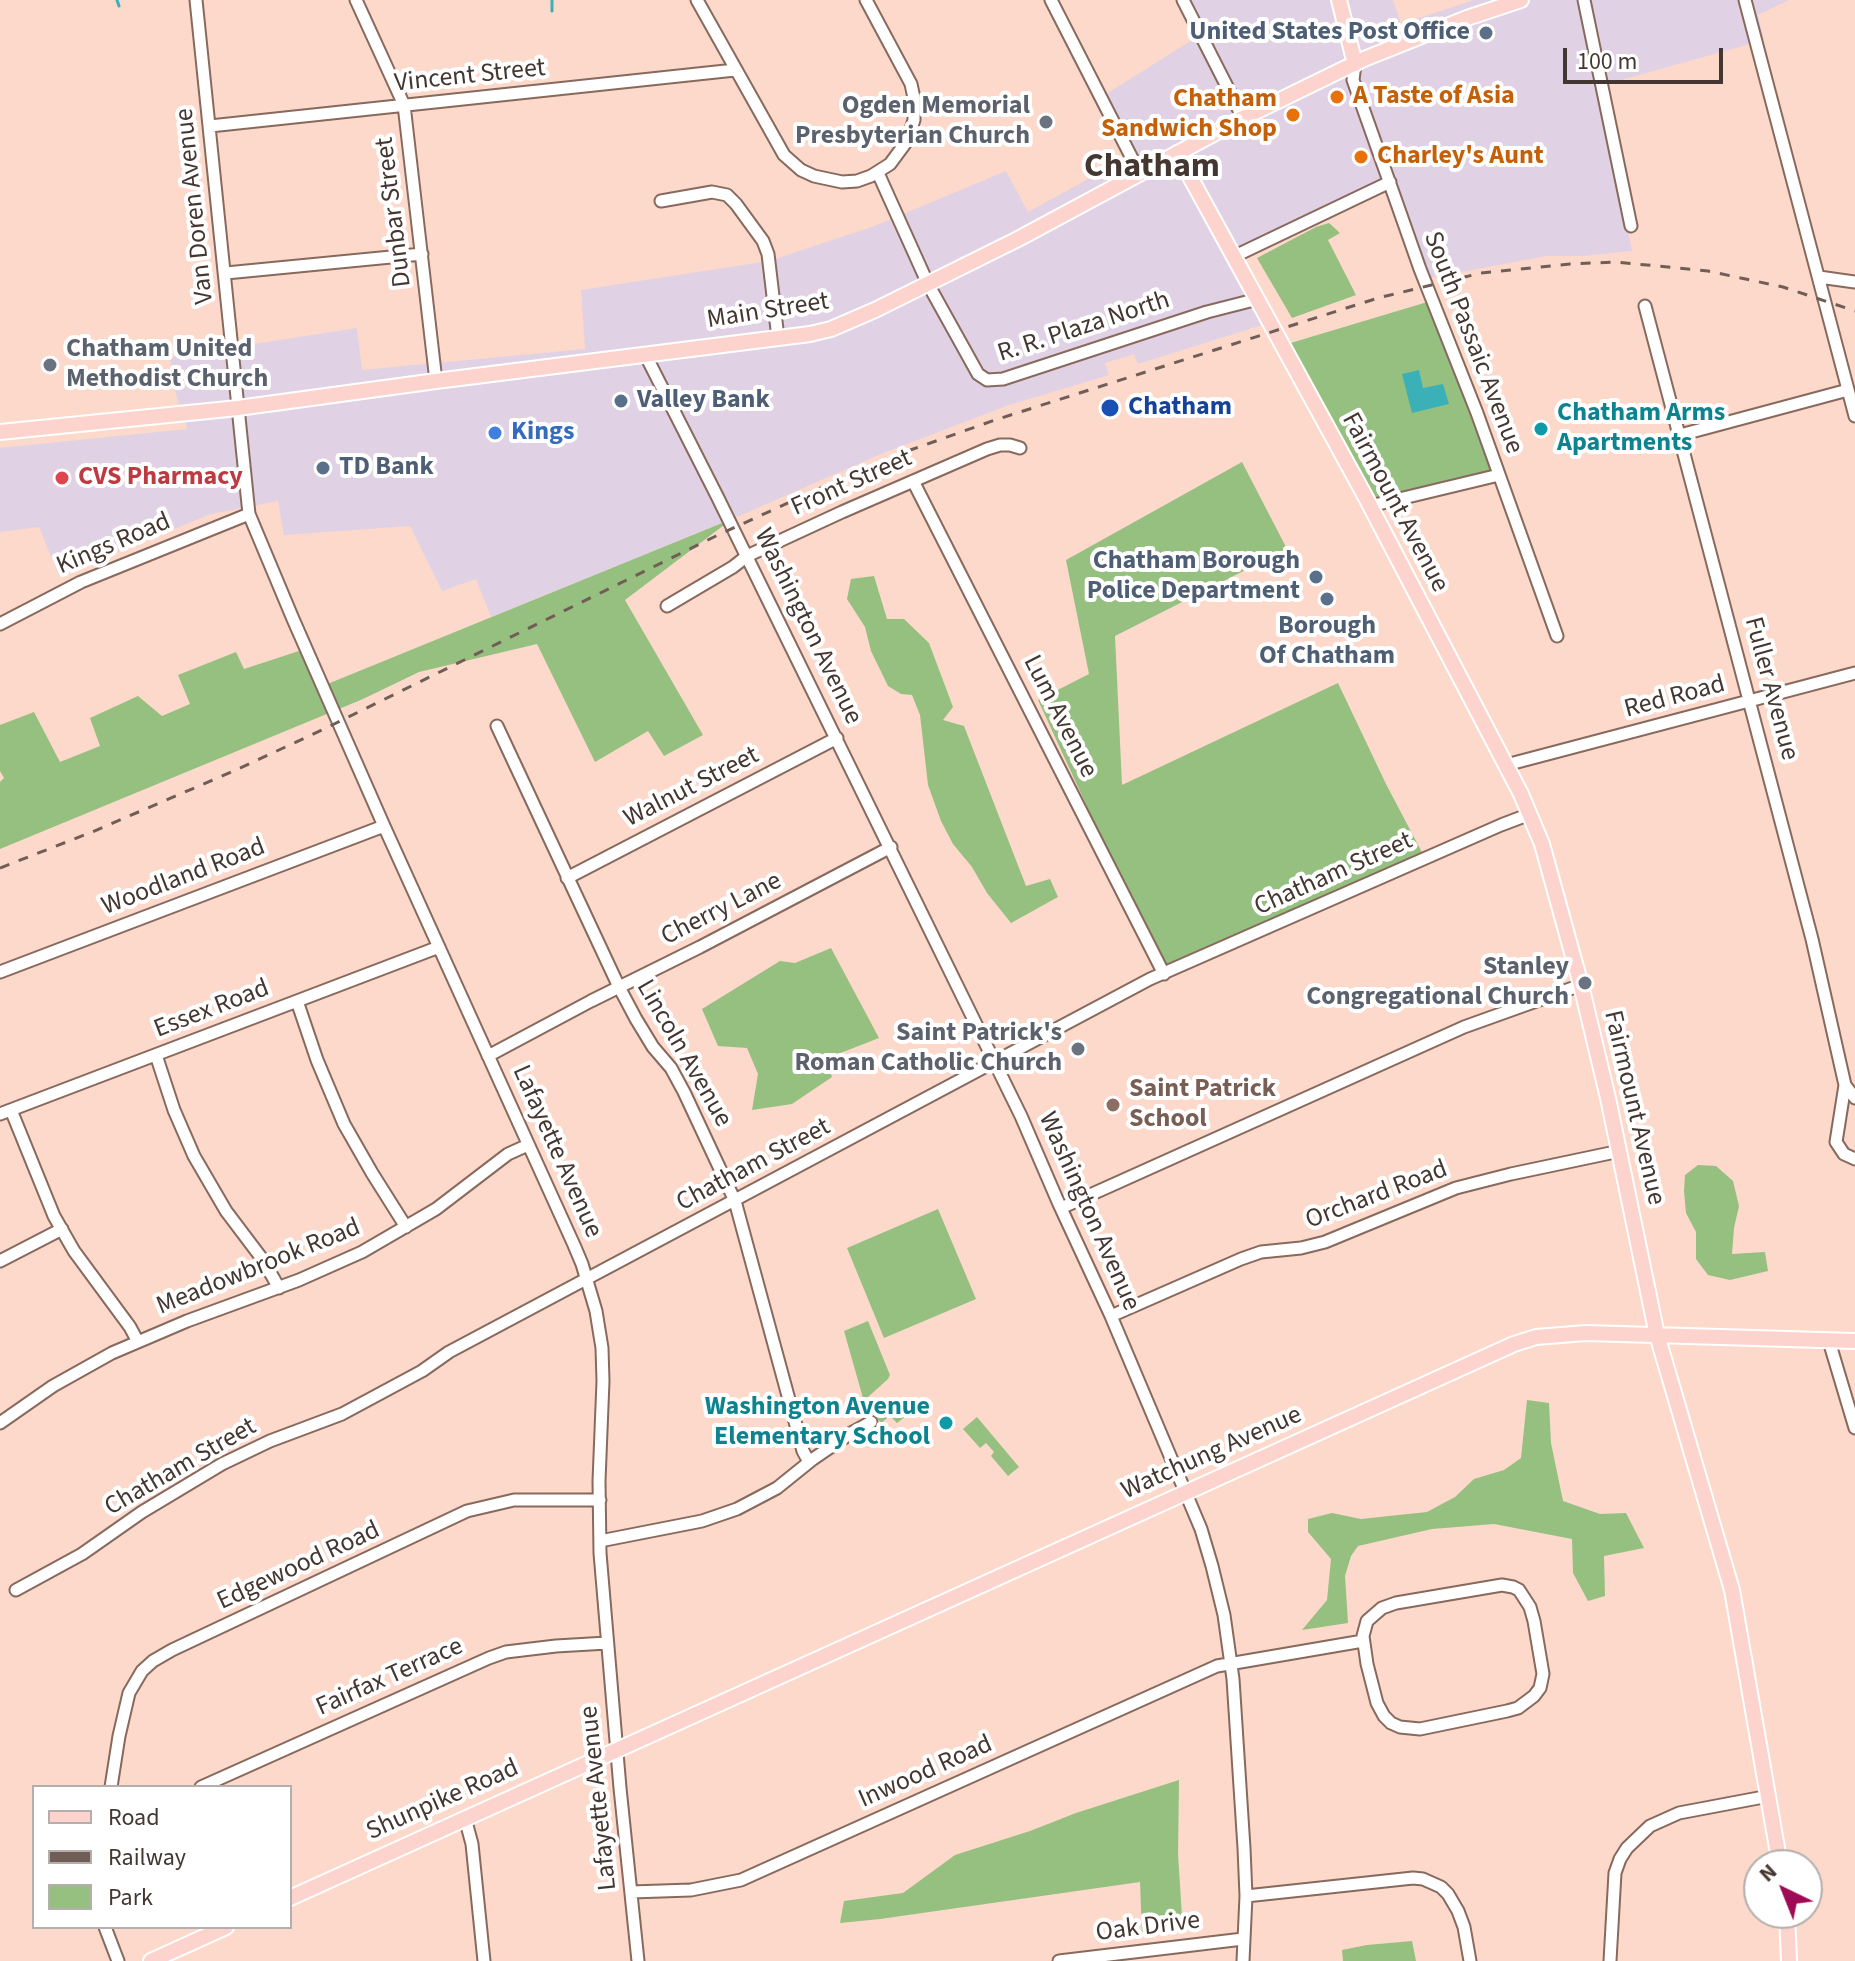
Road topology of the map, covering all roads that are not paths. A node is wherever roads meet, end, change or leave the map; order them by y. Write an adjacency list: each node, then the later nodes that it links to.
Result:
1 (196, 0): 15 (street, Van Doren Avenue)
2 (356, 0): 13 (street, Dunbar Street)
3 (697, 0): 12 (street)
4 (866, 0): 17 (street)
5 (1051, 0): 18 (street)
6 (1183, 0): 14 (street)
7 (1339, 0): 11 (main road)
8 (1521, 0): 11 (main road, Main Street)
9 (1584, 0): 21 (street)
10 (1745, 0): 25 (street)
11 (1355, 64): 14 (main road, Main Street); 19 (street, South Passaic Avenue)
12 (735, 70): 13 (street, Vincent Street); 17 (street)
13 (404, 105): 15 (street, Vincent Street); 22 (street, Dunbar Street)
14 (1243, 118): 16 (main road, Main Street)
15 (210, 126): 24 (street, Van Doren Avenue)
16 (1177, 153): 18 (main road, Main Street); 23 (main road, Fairmount Avenue)
17 (878, 173): 27 (street)
18 (1140, 174): 27 (main road, Main Street)
19 (1390, 182): 23 (street); 39 (street, South Passaic Avenue)
20 (661, 201): 30 (street)
21 (1631, 226)
22 (422, 254): 24 (street); 32 (street, Dunbar Street)
23 (1235, 256): 28 (main road, Fairmount Avenue)
24 (226, 273): 34 (street, Van Doren Avenue)
25 (1819, 277): 26 (street); 33 (street)
26 (1855, 282)
27 (928, 284): 28 (street, R. R. Plaza North); 30 (main road, Main Street)
28 (1258, 299): 41 (main road, Fairmount Avenue)
29 (1645, 306): 37 (street, Fuller Avenue)
30 (778, 338): 31 (main road, Main Street)
31 (645, 354): 32 (main road, Main Street); 43 (street, Washington Avenue)
32 (436, 381): 34 (main road, Main Street)
33 (1848, 390): 35 (street); 37 (street)
34 (238, 408): 36 (main road, Main Street); 42 (street, Lafayette Avenue)
35 (1855, 416)
36 (0, 432)
37 (1680, 435): 48 (street, Fuller Avenue)
38 (1020, 448): 40 (street, Front Street)
39 (1499, 475): 41 (street); 46 (street, South Passaic Avenue)
40 (913, 481): 43 (street, Front Street); 58 (street, Lum Avenue)
41 (1370, 506): 51 (main road, Fairmount Avenue)
42 (249, 514): 45 (street, Kings Road); 53 (street, Lafayette Avenue)
43 (747, 556): 44 (street, Front Street); 50 (street, Washington Avenue)
44 (667, 606)
45 (0, 624)
46 (1557, 636)
47 (1855, 673): 48 (street, Red Road)
48 (1750, 701): 51 (street, Red Road); 65 (street, Fuller Avenue)
49 (497, 726): 55 (street, Lincoln Avenue)
50 (837, 738): 54 (street, Washington Avenue); 55 (street, Walnut Street)
51 (1506, 765): 52 (main road, Fairmount Avenue)
52 (1530, 814): 58 (street, Chatham Street); 59 (main road, Fairmount Avenue)
53 (384, 826): 56 (street, Lafayette Avenue); 57 (street, Woodland Road)
54 (891, 847): 60 (street, Cherry Lane); 64 (street, Washington Avenue)
55 (567, 878): 60 (street, Lincoln Avenue)
56 (439, 947): 61 (street, Essex Road); 63 (street, Lafayette Avenue)
57 (0, 972)
58 (1164, 974): 64 (street, Chatham Street)
59 (1581, 985): 69 (main road, Fairmount Avenue); 72 (street)
60 (619, 987): 63 (street, Cherry Lane); 71 (street, Lincoln Avenue)
61 (297, 1001): 62 (street, Essex Road); 73 (street)
62 (156, 1055): 67 (street, Essex Road); 77 (street)
63 (488, 1056): 68 (street, Lafayette Avenue)
64 (995, 1062): 71 (street, Chatham Street); 72 (street, Washington Avenue)
65 (1845, 1085): 66 (street, Fuller Avenue); 70 (street, Fuller Avenue)
66 (1855, 1098)
67 (6, 1112): 74 (street)
68 (528, 1145): 73 (street, Meadowbrook Road); 76 (street, Lafayette Avenue)
69 (1620, 1151): 78 (street, Orchard Road); 79 (main road, Fairmount Avenue)
70 (1855, 1159)
71 (735, 1201): 76 (street, Chatham Street); 86 (street, Lincoln Avenue)
72 (1061, 1208): 78 (street, Washington Avenue)
73 (406, 1227): 77 (street, Meadowbrook Road)
74 (62, 1229): 75 (street); 82 (street)
75 (0, 1261)
76 (586, 1280): 88 (street, Lafayette Avenue); 90 (street, Chatham Street)
77 (279, 1288): 82 (street, Meadowbrook Road)
78 (1111, 1316): 87 (street, Washington Avenue)
79 (1657, 1335): 80 (main road, Watchung Avenue); 87 (main road, Watchung Avenue); 97 (main road, Fairmount Avenue)
80 (1829, 1341): 81 (main road, Watchung Avenue); 85 (street)
81 (1855, 1341)
82 (138, 1342): 84 (street, Meadowbrook Road)
83 (871, 1422): 86 (street)
84 (0, 1423)
85 (1855, 1428)
86 (809, 1462): 89 (street)
87 (1186, 1492): 93 (street, Washington Avenue); 94 (main road, Watchung Avenue)
88 (600, 1500): 89 (street, Lafayette Avenue); 95 (street, Edgewood Road)
89 (600, 1541): 92 (street, Lafayette Avenue)
90 (16, 1590)
91 (1363, 1641): 91 (street); 93 (street, Inwood Road)
92 (607, 1643): 94 (street, Lafayette Avenue); 96 (street, Fairfax Terrace)
93 (1231, 1663): 100 (street, Inwood Road); 101 (street, Washington Avenue)
94 (617, 1749): 98 (main road, Shunpike Road); 100 (street, Lafayette Avenue)
95 (111, 1785)
96 (205, 1785)
97 (1769, 1796): 99 (main road, Fairmount Avenue); 115 (street)
98 (465, 1818): 102 (main road, Shunpike Road); 110 (street)
99 (1777, 1849)
100 (631, 1892): 111 (street, Lafayette Avenue)
101 (1246, 1896): 106 (street, Washington Avenue); 114 (street)
102 (292, 1897)
103 (106, 1929): 108 (street)
104 (223, 1929): 107 (main road)
105 (1788, 1929): 116 (main road)
106 (1243, 1939): 112 (street, Oak Drive); 113 (street, Washington Avenue)
107 (180, 1955): 109 (main road)
108 (118, 1961)
109 (151, 1961)
110 (484, 1961)
111 (638, 1961)
112 (1059, 1961)
113 (1243, 1961)
114 (1470, 1961)
115 (1610, 1961)
116 (1789, 1961)

